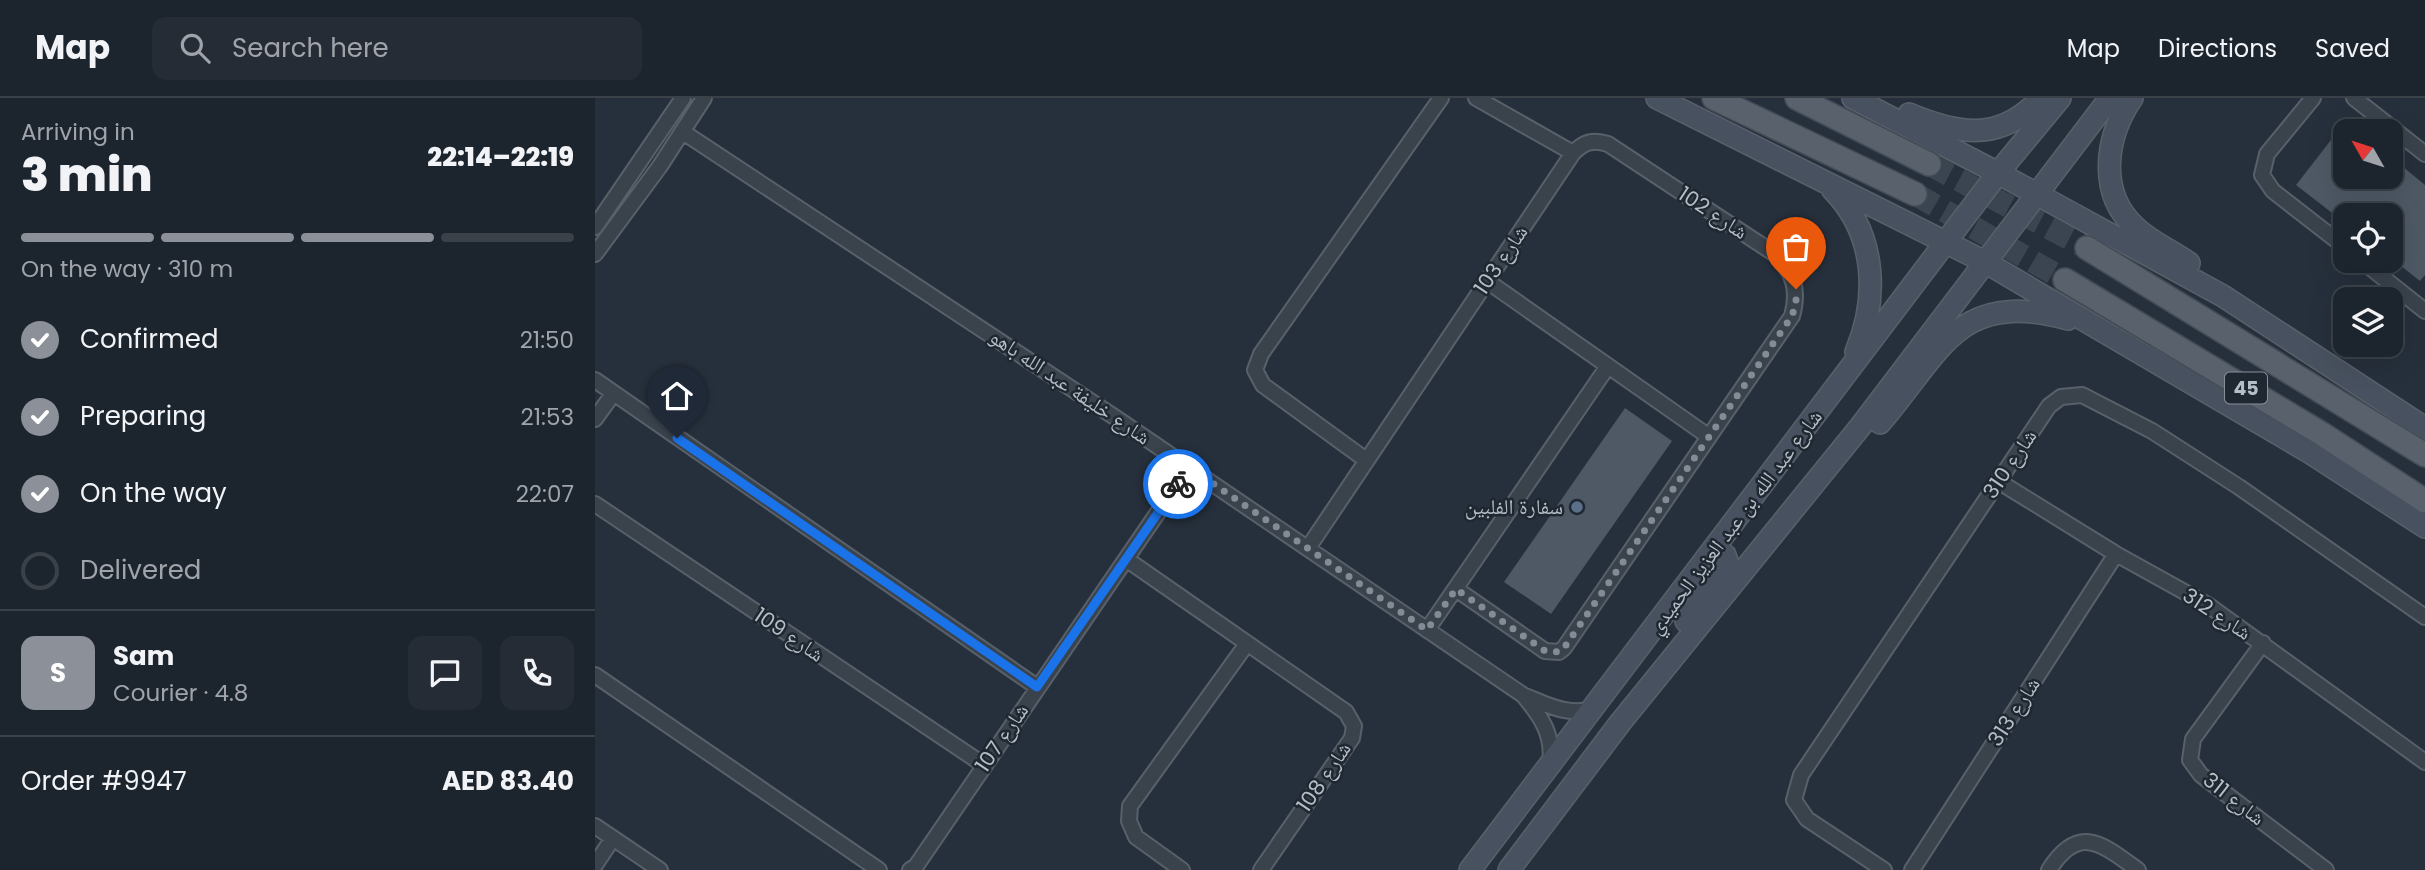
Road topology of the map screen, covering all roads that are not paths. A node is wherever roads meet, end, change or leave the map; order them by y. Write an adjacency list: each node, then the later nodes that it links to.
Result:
1 (683, 98): 18 (street)
2 (703, 98): 16 (street)
3 (1441, 98): 46 (street)
4 (1476, 98): 17 (street)
5 (1657, 98): 23 (street)
6 (1714, 98): 24 (main road)
7 (1797, 98): 20 (main road)
8 (1853, 98): 22 (street)
9 (1861, 98): 10 (street)
10 (2041, 98)
11 (2060, 98): 22 (street, شارع عبد الله بن عبد العزيز الحميدي)
12 (2111, 98): 25 (street, شارع عبد الله بن عبد العزيز الحميدي)
13 (2132, 98): 35 (street)
14 (2312, 98): 27 (street)
15 (2354, 98): 19 (street)
16 (683, 132): 21 (street); 47 (street, شارع خليفة عبد الله باهو)
17 (1573, 153): 34 (street, شارع 103); 44 (street, شارع 102)
18 (645, 155): 21 (street); 26 (street)
19 (2425, 155)
20 (1929, 164)
21 (660, 166): 30 (street)
22 (1998, 173): 25 (street); 28 (street, شارع عبد الله بن عبد العزيز الحميدي)
23 (1826, 183): 28 (street); 39 (street)
24 (1915, 194)
25 (2036, 195): 31 (street, شارع عبد الله بن عبد العزيز الحميدي); 35 (street)
26 (595, 227)
27 (2333, 238)
28 (1947, 242): 31 (street); 39 (street, شارع عبد الله بن عبد العزيز الحميدي)
29 (2087, 248): 45 (main road, 45)
30 (595, 254)
31 (1985, 262): 37 (street); 49 (street, شارع عبد الله بن عبد العزيز الحميدي)
32 (2377, 273): 36 (street)
33 (2065, 280): 50 (main road, 45)
34 (1487, 281): 38 (street); 46 (street, شارع 103)
35 (2223, 296): 43 (street)
36 (2425, 311)
37 (2094, 327): 49 (street); 52 (street)
38 (1608, 366): 44 (street); 57 (street)
39 (1845, 378): 54 (street, شارع عبد الله بن عبد العزيز الحميدي)
40 (595, 380): 41 (street)
41 (613, 394): 42 (street); 63 (street)
42 (595, 419)
43 (2425, 428)
44 (1708, 436): 57 (street, شارع 102)
45 (2425, 455)
46 (1366, 460): 53 (street, شارع 103)
47 (1189, 467): 53 (street, شارع خليفة عبد الله باهو); 56 (street, شارع 107)
48 (1999, 481): 55 (street, شارع 312); 58 (street, شارع 310); 80 (street, شارع 310)
49 (1805, 495): 66 (street, شارع عبد الله بن عبد العزيز الحميدي)
50 (2425, 501)
51 (595, 504): 68 (street, شارع 109)
52 (2425, 527)
53 (1308, 548): 59 (street, شارع خليفة عبد الله باهو)
54 (1715, 549): 65 (street, شارع عبد الله بن عبد العزيز الحميدي); 66 (street)
55 (2116, 554): 60 (street, شارع 312); 81 (street, شارع 313)
56 (1126, 559): 61 (street, شارع 108); 63 (street, شارع 107)
57 (1456, 589): 59 (street)
58 (2425, 617)
59 (1427, 630): 64 (street, شارع خليفة عبد الله باهو)
60 (2263, 643): 67 (street, شارع 312); 84 (street, شارع 311)
61 (1246, 645): 76 (street); 77 (street, شارع 108)
62 (595, 675): 74 (street)
63 (1037, 687): 68 (street, شارع 107)
64 (1523, 695): 65 (street, شارع خليفة عبد الله باهو); 69 (street, شارع خليفة عبد الله باهو)
65 (1593, 709): 69 (street, شارع عبد الله بن عبد العزيز الحميدي)
66 (1620, 723): 79 (street, شارع عبد الله بن عبد العزيز الحميدي)
67 (2425, 762)
68 (984, 765): 75 (street, شارع 107)
69 (1549, 768): 78 (street, شارع عبد الله بن عبد العزيز الحميدي)
70 (595, 826): 71 (street)
71 (613, 838): 72 (street); 73 (street)
72 (595, 865)
73 (660, 870)
74 (879, 870)
75 (910, 870)
76 (1182, 870)
77 (1261, 870)
78 (1470, 870)
79 (1509, 870)
80 (1884, 870)
81 (1912, 870)
82 (2049, 870): 83 (street)
83 (2138, 870)
84 (2326, 870)

